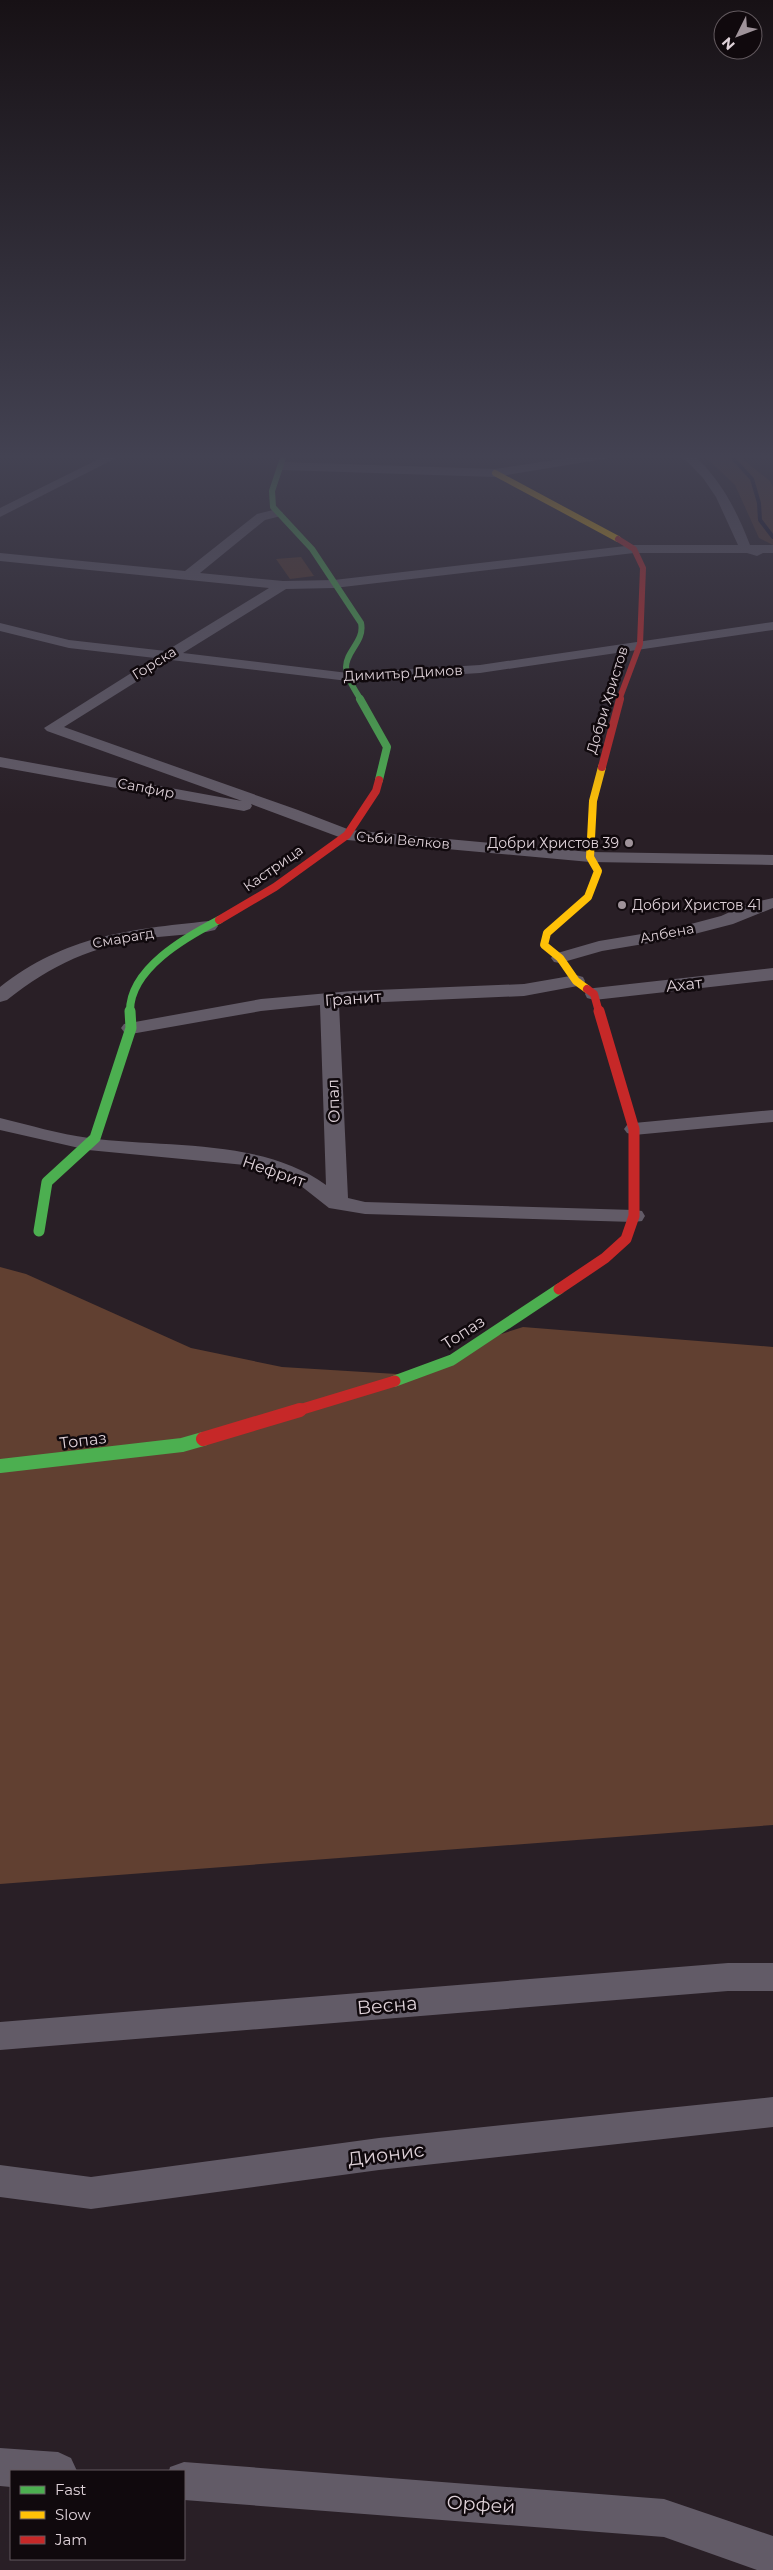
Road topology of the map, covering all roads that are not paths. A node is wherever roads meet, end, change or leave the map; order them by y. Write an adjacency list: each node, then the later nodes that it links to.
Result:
1 (189, 575): 6 (street)
2 (328, 575): 5 (street)
3 (412, 575): 5 (street)
4 (643, 575): 10 (street, Добри Христов)
5 (334, 584): 6 (street); 12 (street)
6 (283, 585): 11 (street, Горска)
7 (0, 627): 11 (street, Димитър Димов)
8 (768, 627): 9 (street); 10 (street, Димитър Димов)
9 (773, 642)
10 (640, 644): 12 (street, Димитър Димов); 17 (street, Добри Христов)
11 (166, 656): 12 (street, Димитър Димов); 13 (street, Горска)
12 (348, 677): 16 (street, Кастрица)
13 (52, 728): 15 (street, Съби Велков)
14 (0, 762): 15 (street, Сапфир)
15 (292, 813): 16 (street, Съби Велков)
16 (347, 835): 17 (street, Съби Велков); 20 (street, Кастрица)
17 (590, 857): 18 (street, Съби Велков); 21 (street, Добри Христов)
18 (773, 860)
19 (773, 903): 21 (street, Албена)
20 (209, 926): 24 (street, Смарагд); 27 (street, Кастрица)
21 (560, 958): 23 (street)
22 (773, 974): 25 (street, Ахат)
23 (576, 981): 25 (street); 26 (street, Гранит)
24 (5, 987)
25 (594, 994): 30 (street, Топаз)
26 (329, 999): 27 (street, Гранит); 32 (street, Опал)
27 (131, 1028): 31 (street, Кастрица)
28 (773, 1116): 30 (street)
29 (0, 1124): 31 (street, Нефрит)
30 (634, 1129): 33 (street, Топаз)
31 (88, 1144): 32 (street, Нефрит); 34 (street, Кастрица)
32 (337, 1203): 33 (street, Нефрит)
33 (634, 1216): 35 (street, Топаз)
34 (39, 1231)
35 (0, 1466)
36 (773, 1977): 37 (street, Весна)
37 (0, 2036)
38 (773, 2112): 39 (street, Дионис)
39 (0, 2181)
40 (0, 2467): 41 (street)
41 (44, 2470)
42 (185, 2481): 43 (street, Орфей)
43 (773, 2556)

